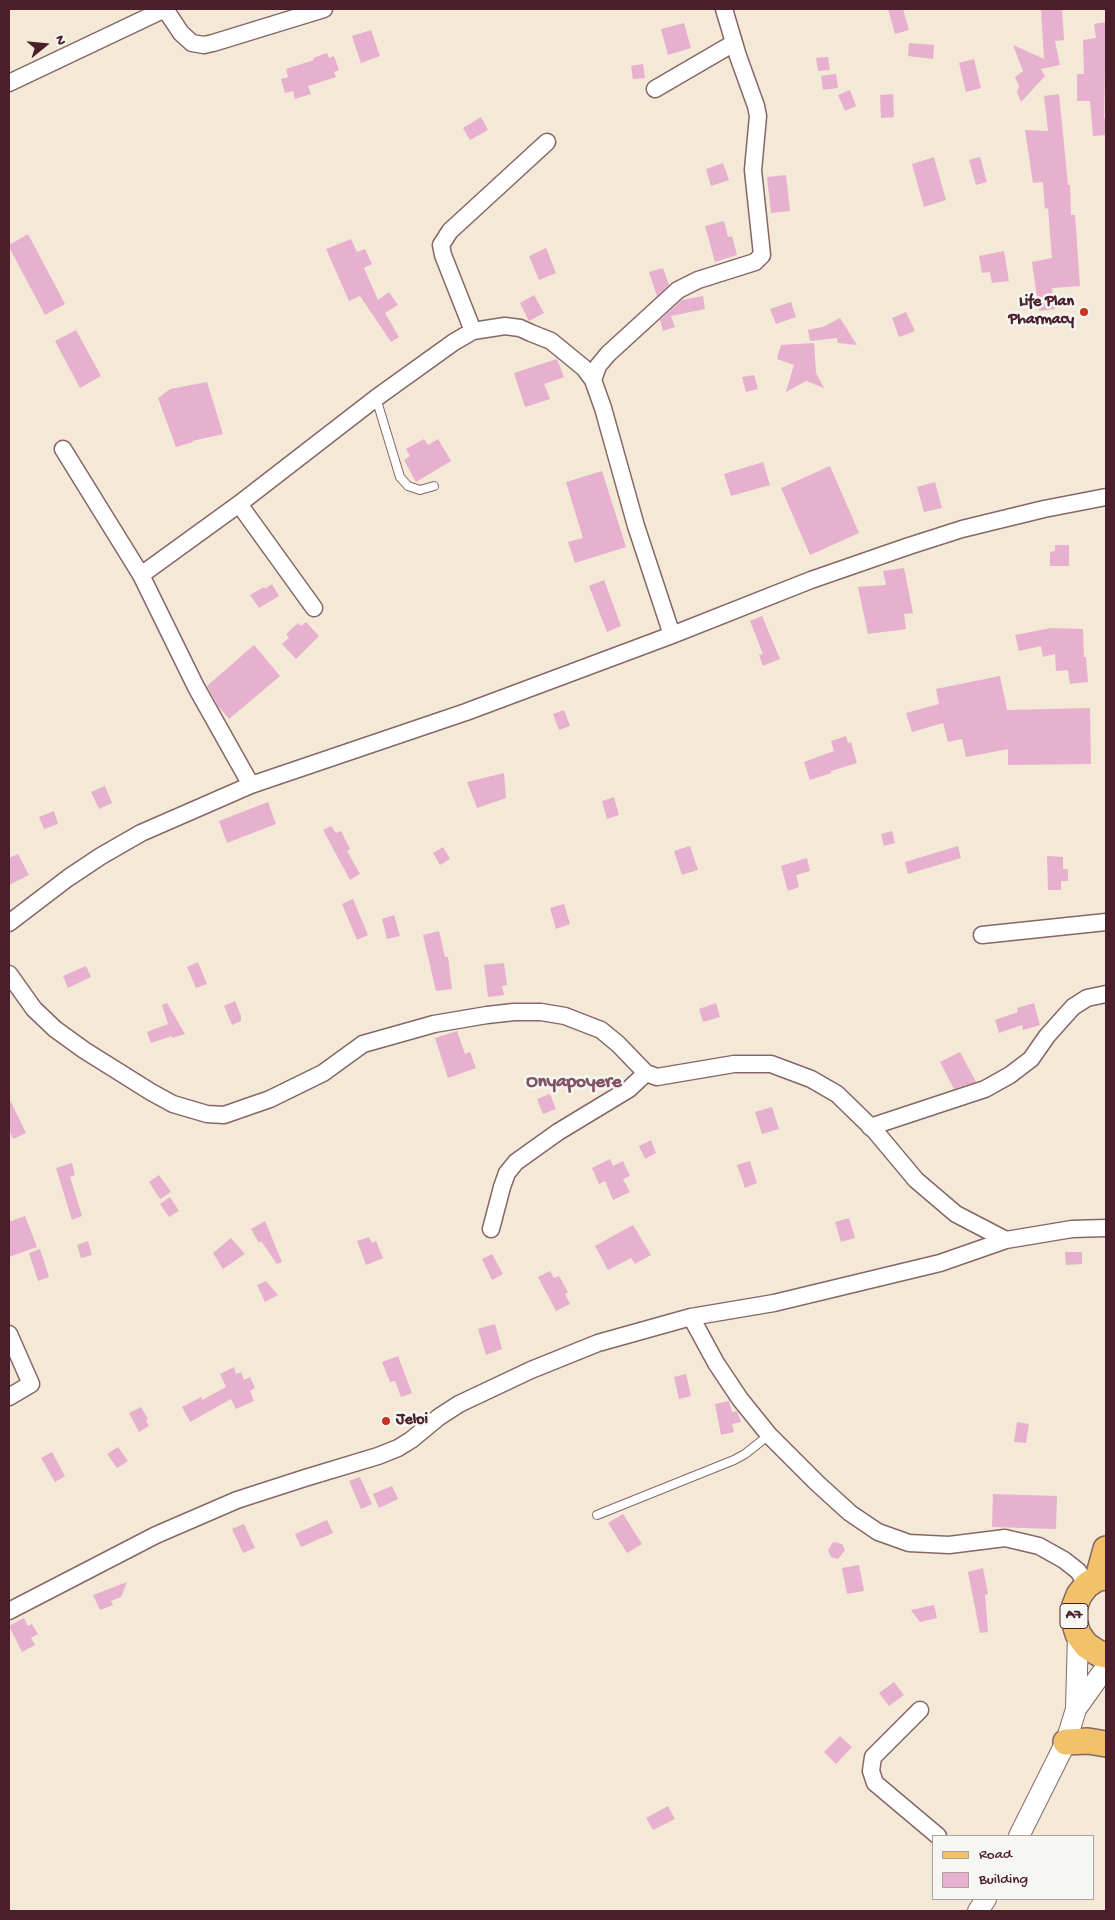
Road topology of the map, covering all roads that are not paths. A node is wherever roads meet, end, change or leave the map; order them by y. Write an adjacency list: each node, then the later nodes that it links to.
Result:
1 (324, 9): 4 (street)
2 (724, 9): 3 (street)
3 (734, 43): 5 (street); 8 (street)
4 (9, 83)
5 (655, 89)
6 (547, 142): 7 (street)
7 (473, 331): 8 (street); 9 (street)
8 (593, 380): 16 (street)
9 (376, 398): 11 (lane); 13 (street)
10 (63, 449): 14 (street)
11 (434, 486)
12 (1106, 497): 16 (street)
13 (239, 504): 14 (street); 15 (street)
14 (141, 575): 17 (street)
15 (314, 608)
16 (672, 635): 17 (street)
17 (251, 785): 19 (street)
18 (1106, 922): 20 (street)
19 (9, 923)
20 (982, 935)
21 (9, 974): 23 (street)
22 (1106, 994): 24 (street)
23 (646, 1073): 24 (street); 26 (street)
24 (870, 1127): 27 (street)
25 (1106, 1228): 27 (street)
26 (491, 1229)
27 (1006, 1240): 28 (street)
28 (691, 1317): 31 (street); 35 (street)
29 (9, 1334): 30 (street)
30 (9, 1397)
31 (769, 1434): 32 (lane); 34 (street)
32 (597, 1515)
33 (1106, 1549): 34 (main road, A7)
34 (1097, 1580): 36 (main road, A7)
35 (9, 1611)
36 (1078, 1634): 37 (main road, A7); 39 (street)
37 (1106, 1655)
38 (1106, 1667): 39 (street)
39 (1076, 1709): 41 (street)
40 (920, 1710): 43 (street)
41 (1066, 1742): 42 (main road); 44 (street)
42 (1106, 1744)
43 (937, 1835)
44 (1020, 1835)
45 (985, 1900): 46 (street)
46 (978, 1911)

